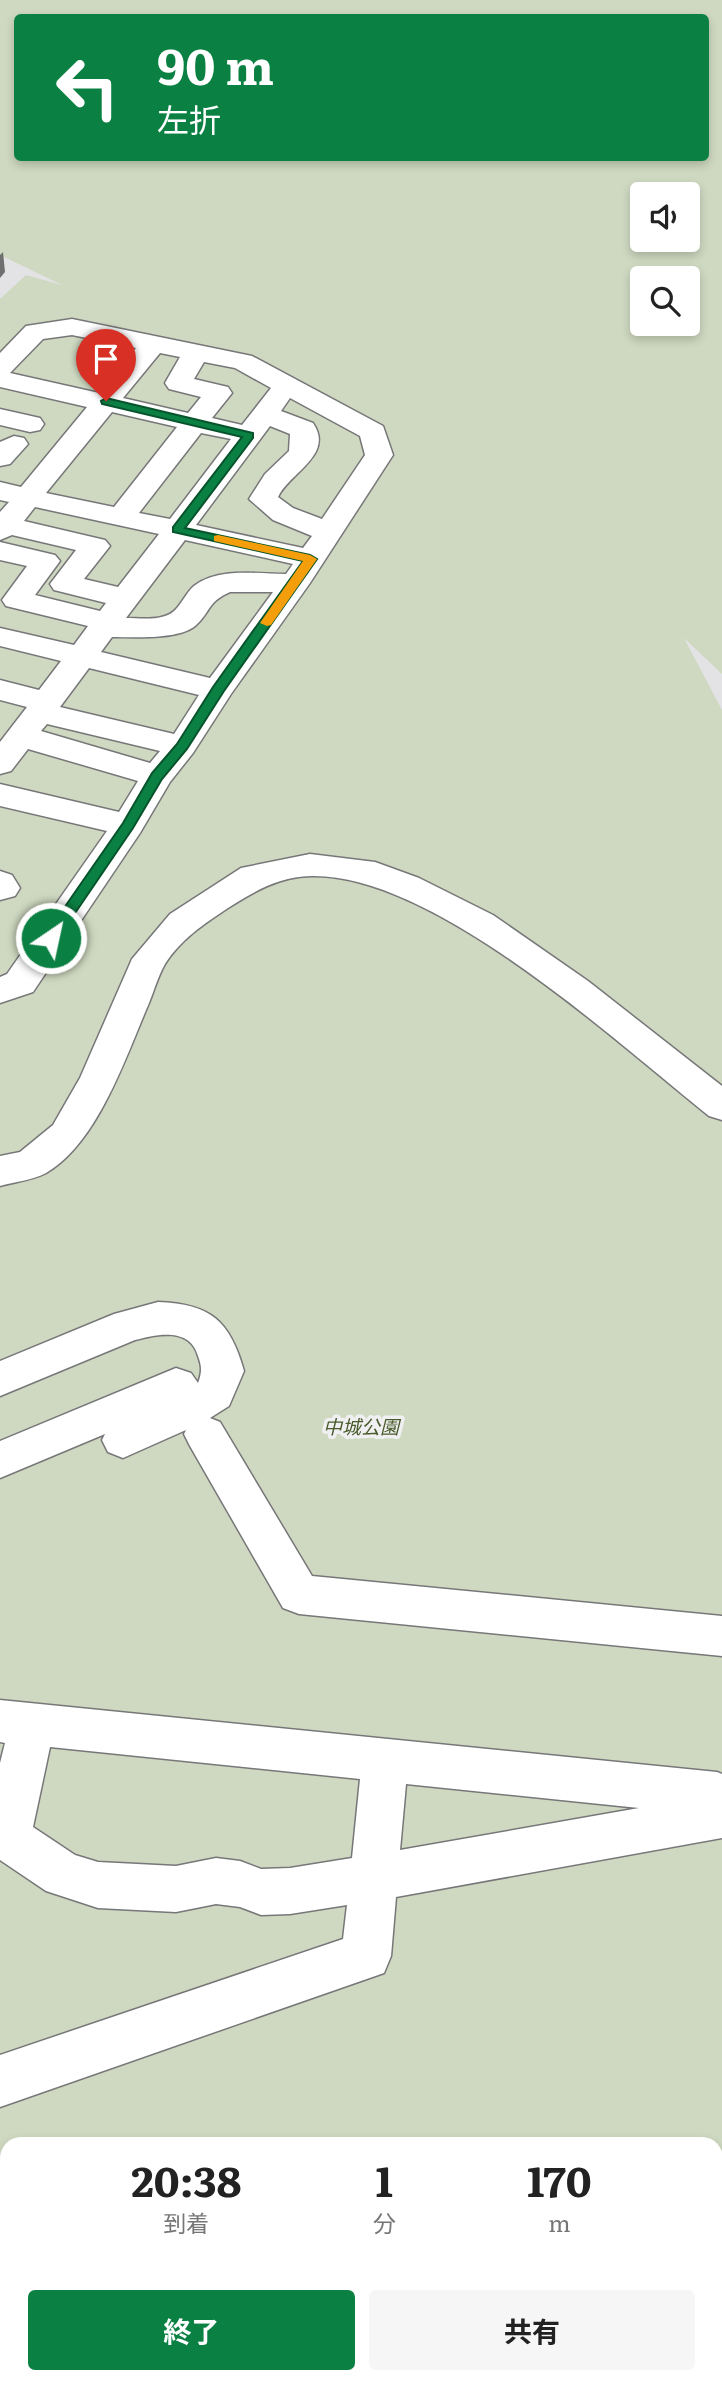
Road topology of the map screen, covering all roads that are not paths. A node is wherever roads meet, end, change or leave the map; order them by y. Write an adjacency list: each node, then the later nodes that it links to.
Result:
1 (153, 344): 2 (street); 4 (street); 8 (street)
2 (196, 352): 3 (street); 7 (street)
3 (243, 362): 6 (street); 7 (street)
4 (0, 368)
5 (0, 379): 8 (street)
6 (286, 386): 11 (street); 18 (street)
7 (218, 393): 10 (street)
8 (106, 401): 10 (street); 14 (street)
9 (0, 417): 12 (street)
10 (194, 424): 11 (street); 15 (street)
11 (257, 425): 17 (street); 18 (street)
12 (15, 442)
13 (0, 491): 14 (street)
14 (29, 497): 15 (street); 16 (street)
15 (121, 517): 17 (street)
16 (3, 529): 20 (street); 21 (street)
17 (177, 530): 19 (street); 20 (street)
18 (328, 532): 19 (street)
19 (303, 571): 21 (street); 25 (street)
20 (125, 598): 21 (street)
21 (105, 625): 23 (street)
22 (0, 637): 23 (street)
23 (82, 656): 25 (street); 26 (street)
24 (0, 690): 26 (street)
25 (218, 690): 28 (street)
26 (36, 717): 27 (street); 29 (street)
27 (94, 743): 28 (street); 30 (street)
28 (182, 746): 30 (street)
29 (0, 764)
30 (157, 776): 32 (street)
31 (0, 795): 32 (street)
32 (128, 825): 33 (street)
33 (0, 990)
34 (722, 1106): 35 (street)
35 (0, 1171)
36 (0, 1379): 39 (street)
37 (176, 1385): 40 (street)
38 (205, 1434): 41 (street)
39 (123, 1440)
40 (0, 1460)
41 (722, 1636)
42 (16, 1723): 43 (street); 46 (street)
43 (385, 1761): 44 (street); 46 (street)
44 (722, 1798)
45 (722, 1816): 46 (street)
46 (371, 1894): 47 (street)
47 (0, 2081)

